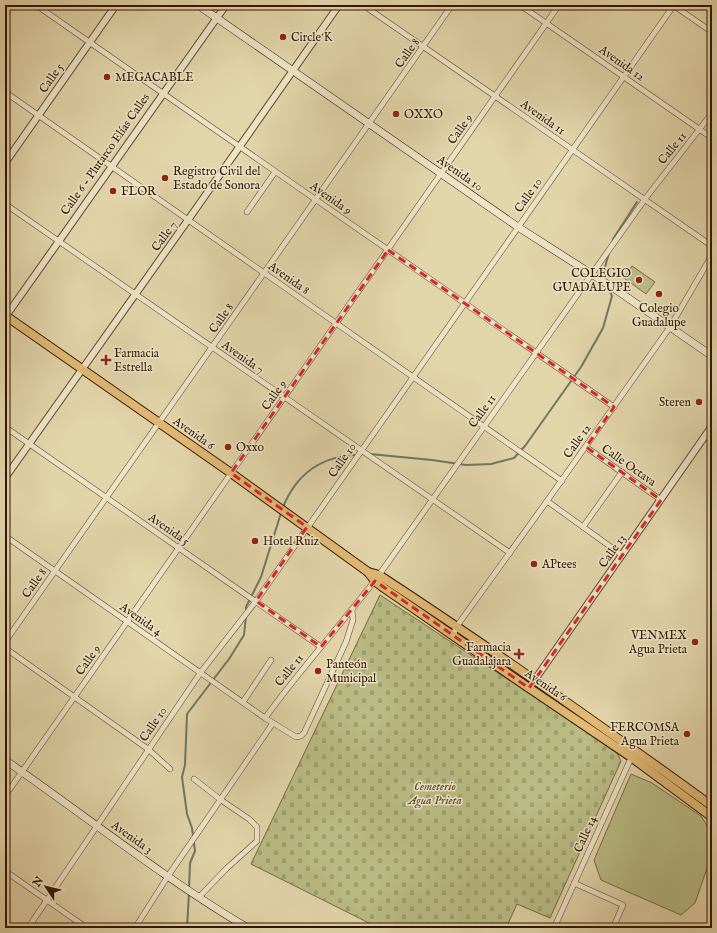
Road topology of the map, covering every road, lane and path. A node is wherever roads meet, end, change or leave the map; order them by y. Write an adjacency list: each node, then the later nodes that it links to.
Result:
1 (36, 5): 14 (street, Avenida 9)
2 (116, 5): 14 (street, Calle 5)
3 (198, 5): 11 (main road, Avenida 10)
4 (226, 5): 11 (street, Calle 6 - Plutarco Elías Calles)
5 (339, 5): 16 (street, Calle 7)
6 (363, 5): 15 (street, Avenida 11)
7 (452, 5): 15 (street, Calle 8)
8 (520, 5): 12 (street, Avenida 12)
9 (559, 5): 12 (street, Calle 9)
10 (673, 5): 13 (street); 17 (street, Calle 10)
11 (217, 18): 16 (main road, Avenida 10); 19 (street, Calle 6 - Plutarco Elías Calles)
12 (546, 23): 17 (street, Avenida 12); 20 (street, Calle 9)
13 (712, 32)
14 (90, 42): 19 (street, Avenida 9); 22 (street, Calle 5)
15 (423, 46): 20 (street, Avenida 11); 23 (street, Calle 8)
16 (293, 70): 23 (main road, Avenida 10); 26 (street, Calle 7)
17 (624, 76): 24 (street, Avenida 12); 27 (street, Calle 10)
18 (5, 92): 22 (street, Avenida 8)
19 (163, 93): 26 (street, Avenida 9); 29 (street, Calle 6 - Plutarco Elías Calles)
20 (495, 96): 27 (street, Avenida 11); 31 (street, Calle 9)
21 (712, 113): 24 (street, Calle 11)
22 (38, 116): 28 (street, Calle 5); 29 (street, Avenida 8)
23 (369, 123): 31 (main road, Avenida 10); 33 (street, Calle 8)
24 (700, 130): 25 (street, Avenida 12); 32 (street, Calle 11)
25 (712, 138)
26 (240, 147): 30 (street, Avenida 9); 36 (street, Calle 7)
27 (573, 149): 32 (street, Avenida 11); 37 (street, Calle 10)
28 (5, 163)
29 (111, 166): 36 (street, Avenida 8); 38 (street, Calle 6 - Plutarco Elías Calles)
30 (275, 172): 33 (street, Avenida 9); 35 (street)
31 (441, 173): 37 (main road, Avenida 10); 40 (street, Calle 9)
32 (645, 199): 39 (street, Avenida 11); 43 (street, Calle 11)
33 (316, 200): 40 (street, Avenida 9); 42 (street, Calle 8)
34 (5, 204): 38 (street, Avenida 7)
35 (247, 212)
36 (188, 220): 42 (street, Avenida 8); 44 (street, Calle 7)
37 (518, 227): 43 (main road, Avenida 10); 45 (street, Calle 10)
38 (58, 241): 44 (street, Avenida 7); 46 (street, Calle 6 - Plutarco Elías Calles)
39 (712, 246)
40 (388, 250): 45 (street, Avenida 9); 47 (street, Calle 9)
41 (712, 255): 48 (street, Calle 12)
42 (264, 273): 47 (street, Avenida 8); 49 (street, Calle 8)
43 (591, 274): 48 (main road, Avenida 10); 50 (street, Calle 11)
44 (135, 294): 49 (street, Avenida 7); 52 (street, Calle 7)
45 (465, 304): 50 (street, Avenida 9); 53 (street, Calle 10)
46 (5, 316): 52 (main road, Avenida 6)
47 (336, 323): 53 (street, Avenida 8); 54 (street, Calle 9)
48 (670, 327): 51 (main road, Avenida 10); 55 (street, Calle 12)
49 (212, 348): 54 (street, Avenida 7); 56 (street, Calle 8)
50 (536, 353): 55 (street, Avenida 9); 57 (street, Calle 11)
51 (712, 356)
52 (82, 369): 56 (main road, Avenida 6); 60 (street, Calle 7)
53 (413, 377): 57 (street, Avenida 8); 62 (street, Calle 10)
54 (284, 398): 62 (street, Avenida 7); 64 (street, Calle 9)
55 (614, 407): 61 (street, Calle 12)
56 (159, 423): 64 (main road, Avenida 6); 67 (street, Calle 8)
57 (483, 426): 66 (street, Avenida 8); 68 (street, Calle 11)
58 (712, 426): 69 (street, Calle 13)
59 (5, 427): 60 (street, Avenida 5)
60 (29, 444): 65 (street, Calle 7); 67 (street, Avenida 5)
61 (586, 447): 63 (street, Calle Octava); 66 (street, Calle 12)
62 (361, 451): 68 (street, Avenida 7); 72 (street, Calle 10)
63 (622, 472): 69 (street, Calle Octava); 71 (street)
64 (231, 474): 72 (main road, Avenida 6); 74 (street, Calle 9)
65 (5, 478)
66 (562, 480): 70 (street, Calle 12)
67 (107, 497): 74 (street, Avenida 5); 77 (street, Calle 8)
68 (432, 499): 75 (street, Avenida 7); 78 (street, Calle 11)
69 (661, 500): 76 (street, Calle 13)
70 (547, 501): 71 (street); 75 (street, Calle 12)
71 (583, 526): 76 (street)
72 (307, 527): 78 (main road, Avenida 6); 79 (street, Calle 10)
73 (5, 536): 77 (street, Avenida 4)
74 (179, 548): 79 (street, Avenida 5); 81 (street, Calle 9)
75 (510, 553): 82 (street, Calle 12)
76 (622, 555): 89 (street, Calle 13)
77 (55, 571): 81 (street, Avenida 4); 84 (street, Calle 8)
78 (377, 578): 80 (street, Calle 11); 82 (main road, Avenida 6); 83 (main road, Avenida 6)
79 (256, 601): 85 (street, Avenida 5); 88 (street, Calle 10)
80 (352, 610): 85 (street, Calle 11); 94 (street, Avenida 4)
81 (127, 621): 88 (street, Avenida 4); 91 (street, Calle 9)
82 (457, 626): 83 (street, Calle 12); 89 (main road, Avenida 6)
83 (453, 635): 90 (main road, Avenida 6)
84 (5, 642)
85 (321, 647): 93 (street, Calle 11)
86 (5, 648): 91 (street)
87 (271, 660): 92 (street)
88 (202, 673): 92 (street, Avenida 4); 95 (street, Calle 10)
89 (534, 680): 90 (street, Calle 13); 96 (main road, Avenida 6)
90 (529, 688): 96 (main road, Avenida 6)
91 (74, 697): 95 (street); 99 (street, Calle 9)
92 (243, 702): 93 (street, Avenida 4)
93 (265, 718): 94 (street, Avenida 4)
94 (273, 723): 102 (street)
95 (148, 749): 98 (street); 105 (street, Calle 10)
96 (633, 753): 103 (main road, Avenida 6); 104 (main road, Avenida 6); 109 (street, Calle 14)
97 (5, 760): 99 (main road, Avenida 3)
98 (170, 769)
99 (22, 772): 101 (street, Calle 9); 105 (main road, Avenida 3)
100 (194, 779): 102 (street)
101 (5, 796)
102 (221, 800): 107 (street); 110 (street)
103 (712, 806)
104 (712, 817)
105 (97, 825): 107 (main road, Avenida 3); 111 (street, Calle 10)
106 (7, 873): 108 (street); 111 (street)
107 (168, 876): 110 (main road, Avenida 3); 114 (street)
108 (5, 880)
109 (574, 883): 116 (street, Calle 14); 117 (street)
110 (196, 895): 115 (main road, Avenida 3)
111 (48, 900): 112 (street, Calle 10); 113 (street)
112 (28, 928)
113 (87, 928)
114 (135, 928)
115 (248, 928)
116 (554, 928)
117 (613, 928)

